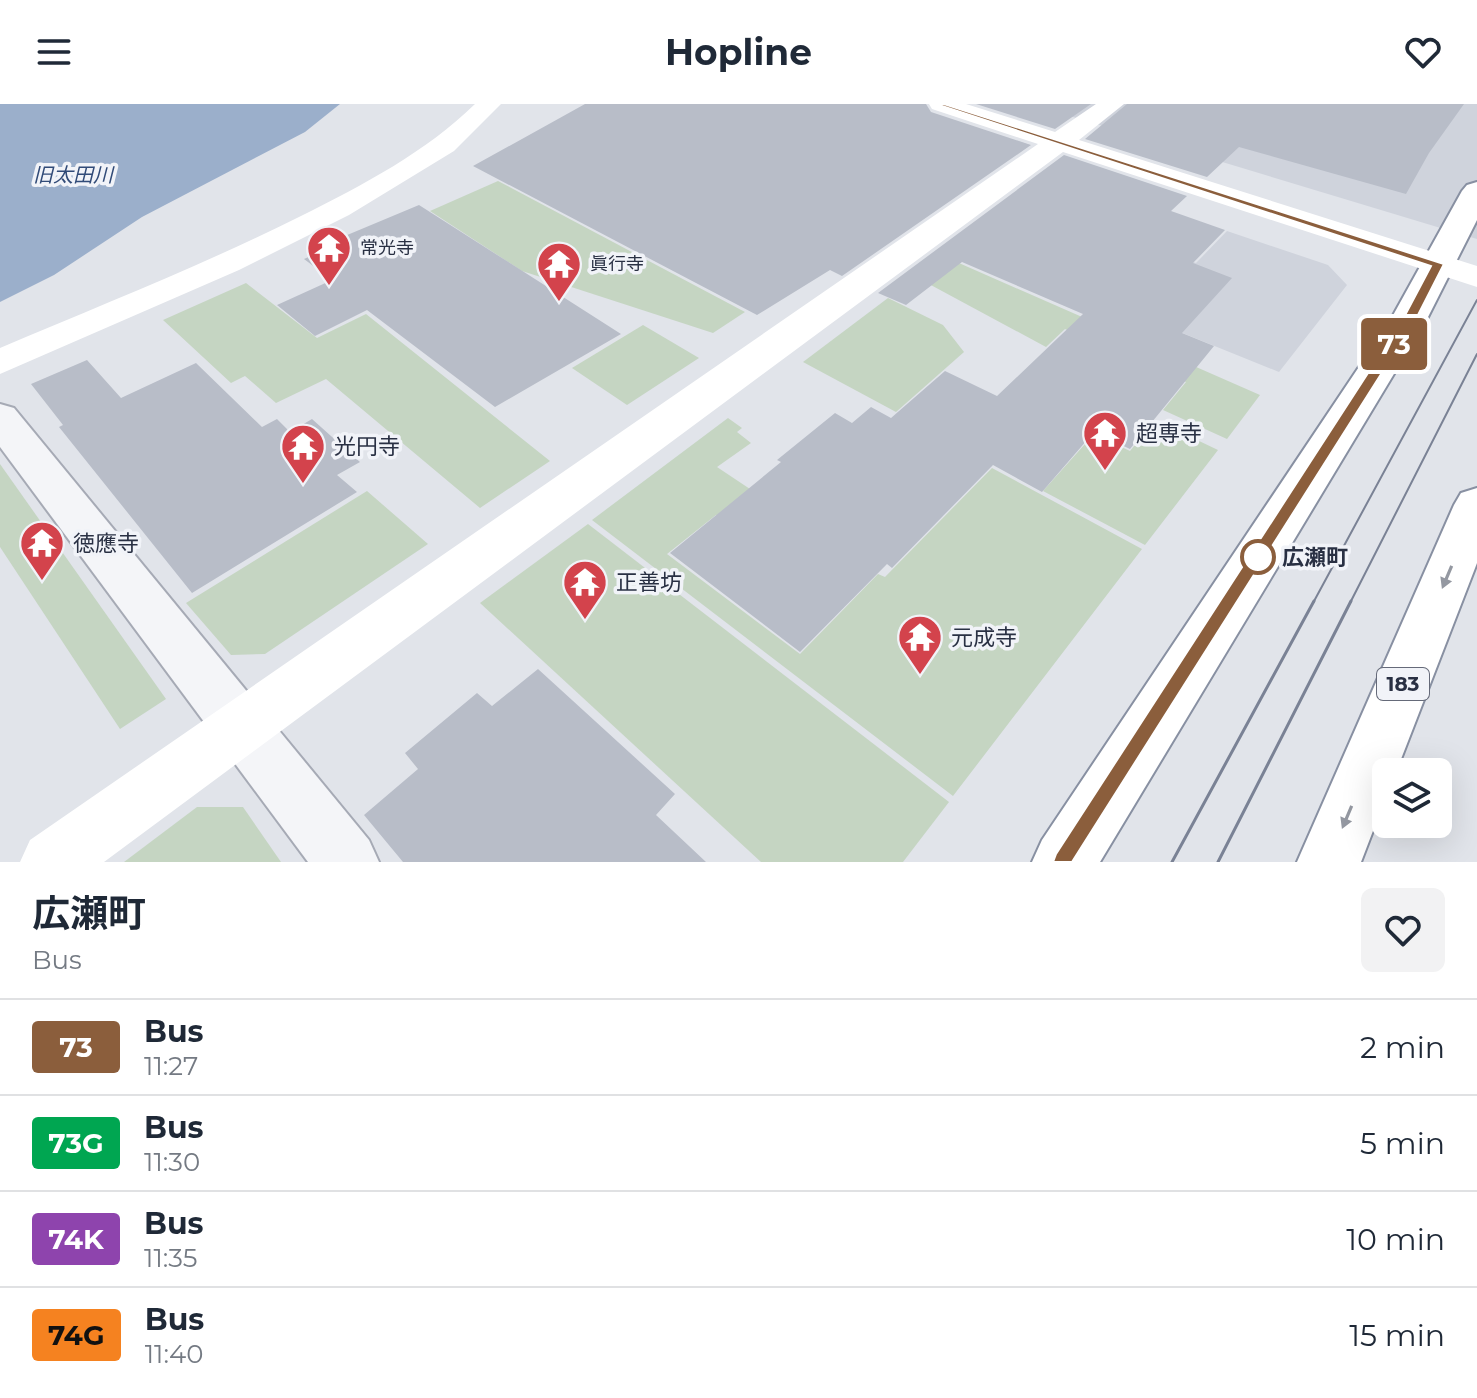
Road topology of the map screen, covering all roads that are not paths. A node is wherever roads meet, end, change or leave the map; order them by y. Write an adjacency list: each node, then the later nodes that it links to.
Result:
1 (489, 104): 7 (main road)
2 (941, 104): 4 (main road)
3 (1112, 104): 4 (main road)
4 (1059, 142): 6 (main road); 10 (main road)
5 (1477, 191): 6 (main road)
6 (1458, 271): 13 (main road)
7 (0, 362)
8 (0, 418): 10 (street)
9 (1477, 505): 14 (main road, 183, one-way to 14)
10 (242, 727): 11 (main road); 12 (street)
11 (52, 862)
12 (347, 862)
13 (1064, 862)
14 (1329, 862)

